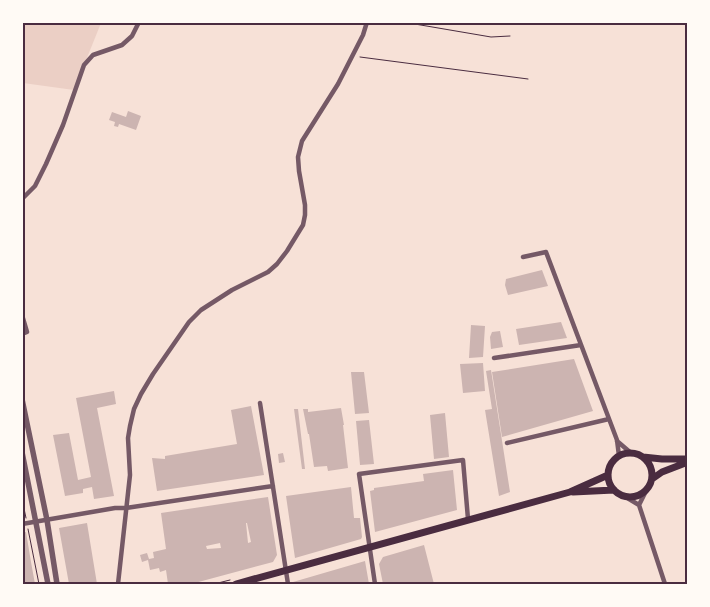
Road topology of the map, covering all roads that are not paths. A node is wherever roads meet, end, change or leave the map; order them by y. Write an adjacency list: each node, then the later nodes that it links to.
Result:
1 (139, 22): 3 (street)
2 (367, 22): 27 (street)
3 (22, 199)
4 (522, 257): 7 (street)
5 (22, 316): 6 (street)
6 (22, 334)
7 (581, 345): 8 (street); 11 (street)
8 (494, 358)
9 (22, 399): 29 (street)
10 (260, 403): 21 (street)
11 (609, 419): 12 (street); 13 (street)
12 (617, 440): 15 (street); 16 (street)
13 (507, 444)
14 (22, 452): 30 (street)
15 (631, 453): 16 (main road); 17 (main road)
16 (619, 456): 19 (main road)
17 (643, 457): 18 (main road); 20 (main road)
18 (688, 460): 20 (main road)
19 (608, 475): 22 (main road); 24 (main road)
20 (652, 479): 23 (main road)
21 (272, 486): 27 (street); 33 (street)
22 (614, 490): 24 (main road); 25 (main road)
23 (646, 491): 25 (main road); 26 (street)
24 (570, 492): 28 (main road)
25 (624, 496): 26 (street)
26 (639, 505): 40 (street)
27 (126, 508): 29 (street); 36 (street)
28 (468, 519): 32 (main road); 32 (street)
29 (47, 520): 30 (street); 35 (street)
30 (36, 522): 31 (street); 34 (street)
31 (22, 524)
32 (369, 548): 33 (main road); 39 (street)
33 (286, 570): 37 (main road); 38 (street)
34 (48, 584)
35 (57, 584)
36 (118, 584)
37 (236, 584)
38 (288, 584)
39 (375, 584)
40 (665, 584)

